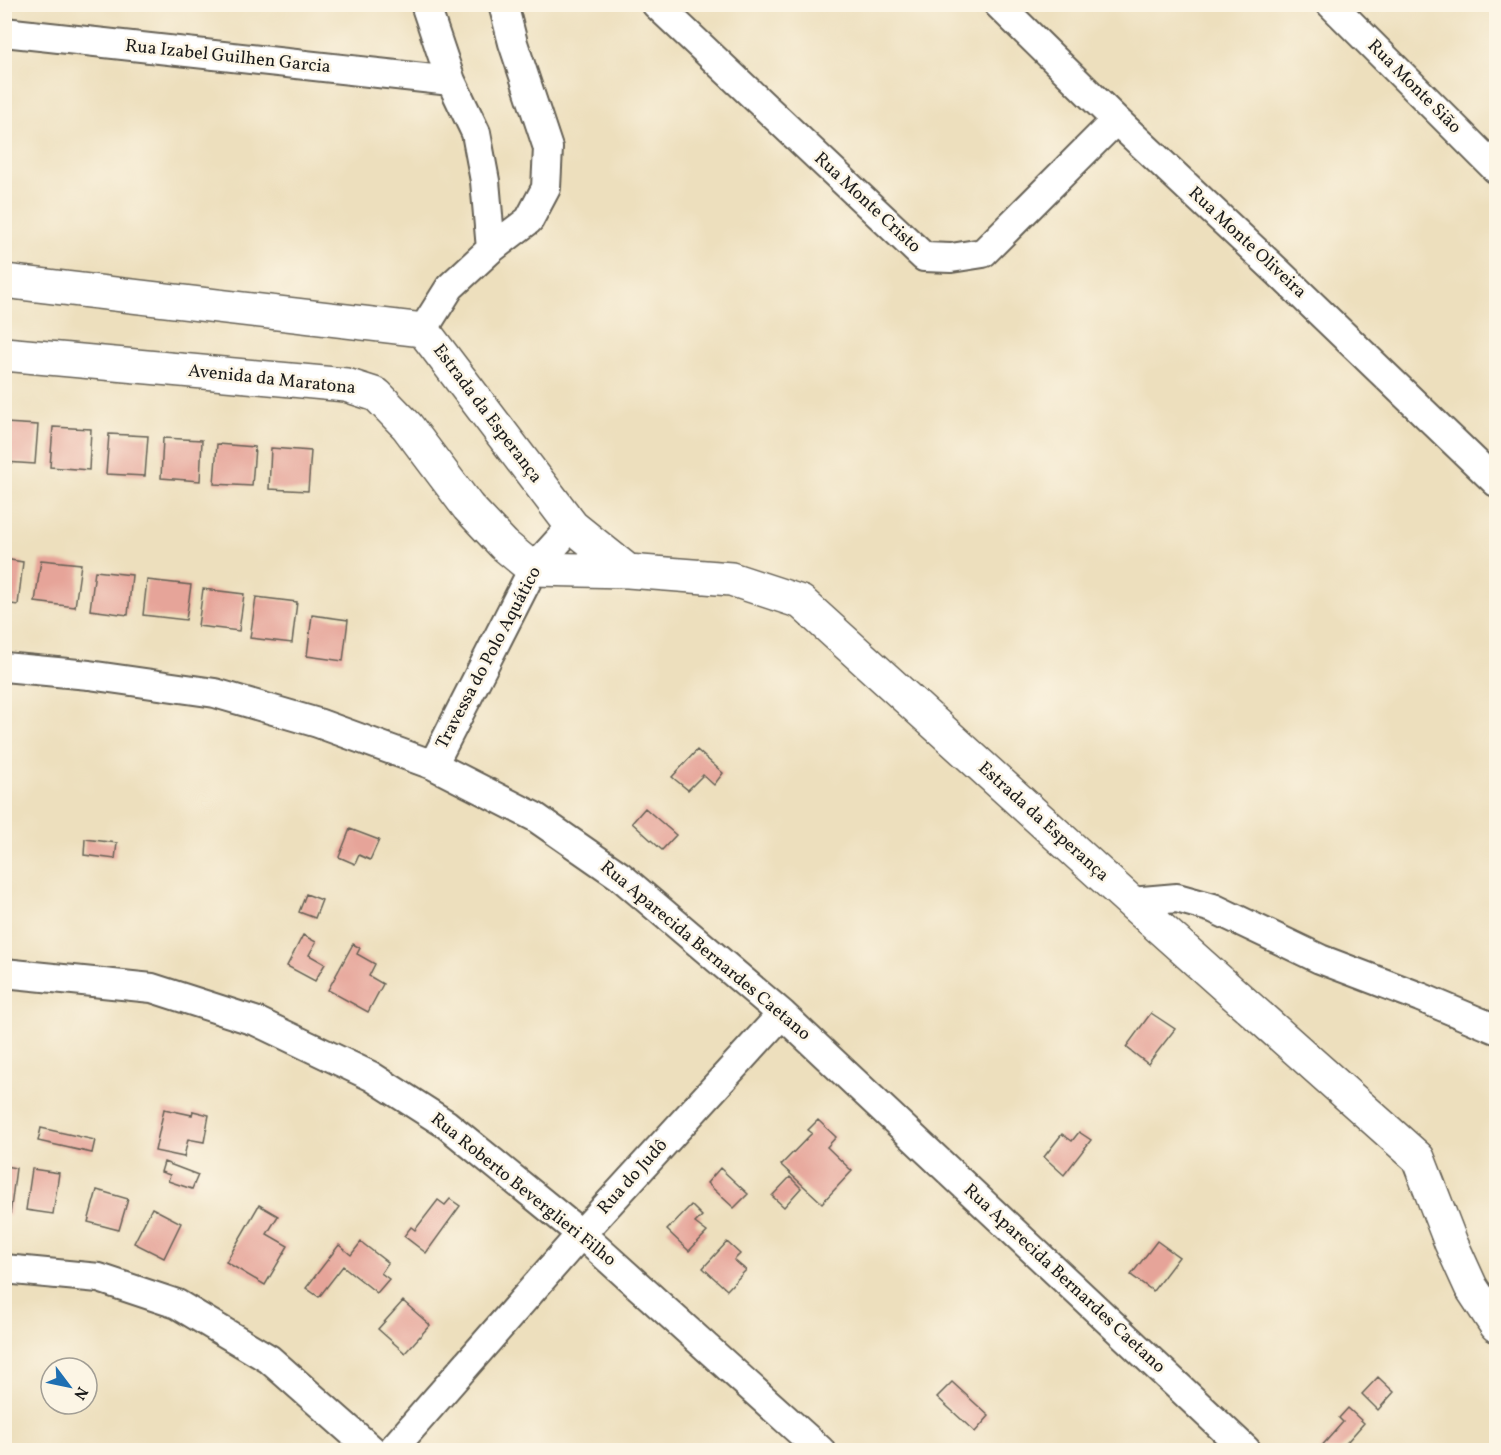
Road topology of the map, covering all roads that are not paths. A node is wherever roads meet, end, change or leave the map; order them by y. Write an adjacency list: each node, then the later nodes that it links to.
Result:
1 (425, 4): 7 (street)
2 (502, 4): 10 (street, Estrada da Esperança)
3 (656, 4): 8 (street, Rua Monte Cristo)
4 (998, 4): 8 (street, Rua Monte Oliveira)
5 (1330, 4): 9 (street, Rua Monte Sião)
6 (4, 32): 7 (street, Rua Izabel Guilhen Garcia)
7 (452, 81): 10 (street)
8 (1116, 120): 14 (street, Rua Monte Oliveira)
9 (1497, 169)
10 (491, 249): 12 (street, Estrada da Esperança)
11 (4, 281): 12 (street)
12 (423, 330): 15 (street, Estrada da Esperança)
13 (4, 354): 16 (street, Avenida da Maratona)
14 (1497, 482)
15 (572, 526): 16 (street, Travessa do Polo Aquático); 17 (street, Estrada da Esperança)
16 (533, 569): 17 (street, Estrada da Esperança); 19 (street, Travessa do Polo Aquático)
17 (628, 571): 20 (street, Estrada da Esperança)
18 (4, 667): 19 (street, Rua Aparecida Bernardes Caetano)
19 (433, 765): 22 (street, Rua Aparecida Bernardes Caetano)
20 (1131, 902): 23 (street); 26 (street, Estrada da Esperança)
21 (4, 973): 24 (street, Rua Roberto Beverglieri Filho)
22 (782, 1014): 24 (street, Rua do Judô); 30 (street, Rua Aparecida Bernardes Caetano)
23 (1497, 1029)
24 (581, 1234): 28 (street, Rua do Judô); 29 (street, Rua Roberto Beverglieri Filho)
25 (4, 1269): 27 (street)
26 (1497, 1325)
27 (372, 1450)
28 (392, 1450)
29 (820, 1450)
30 (1246, 1450)

